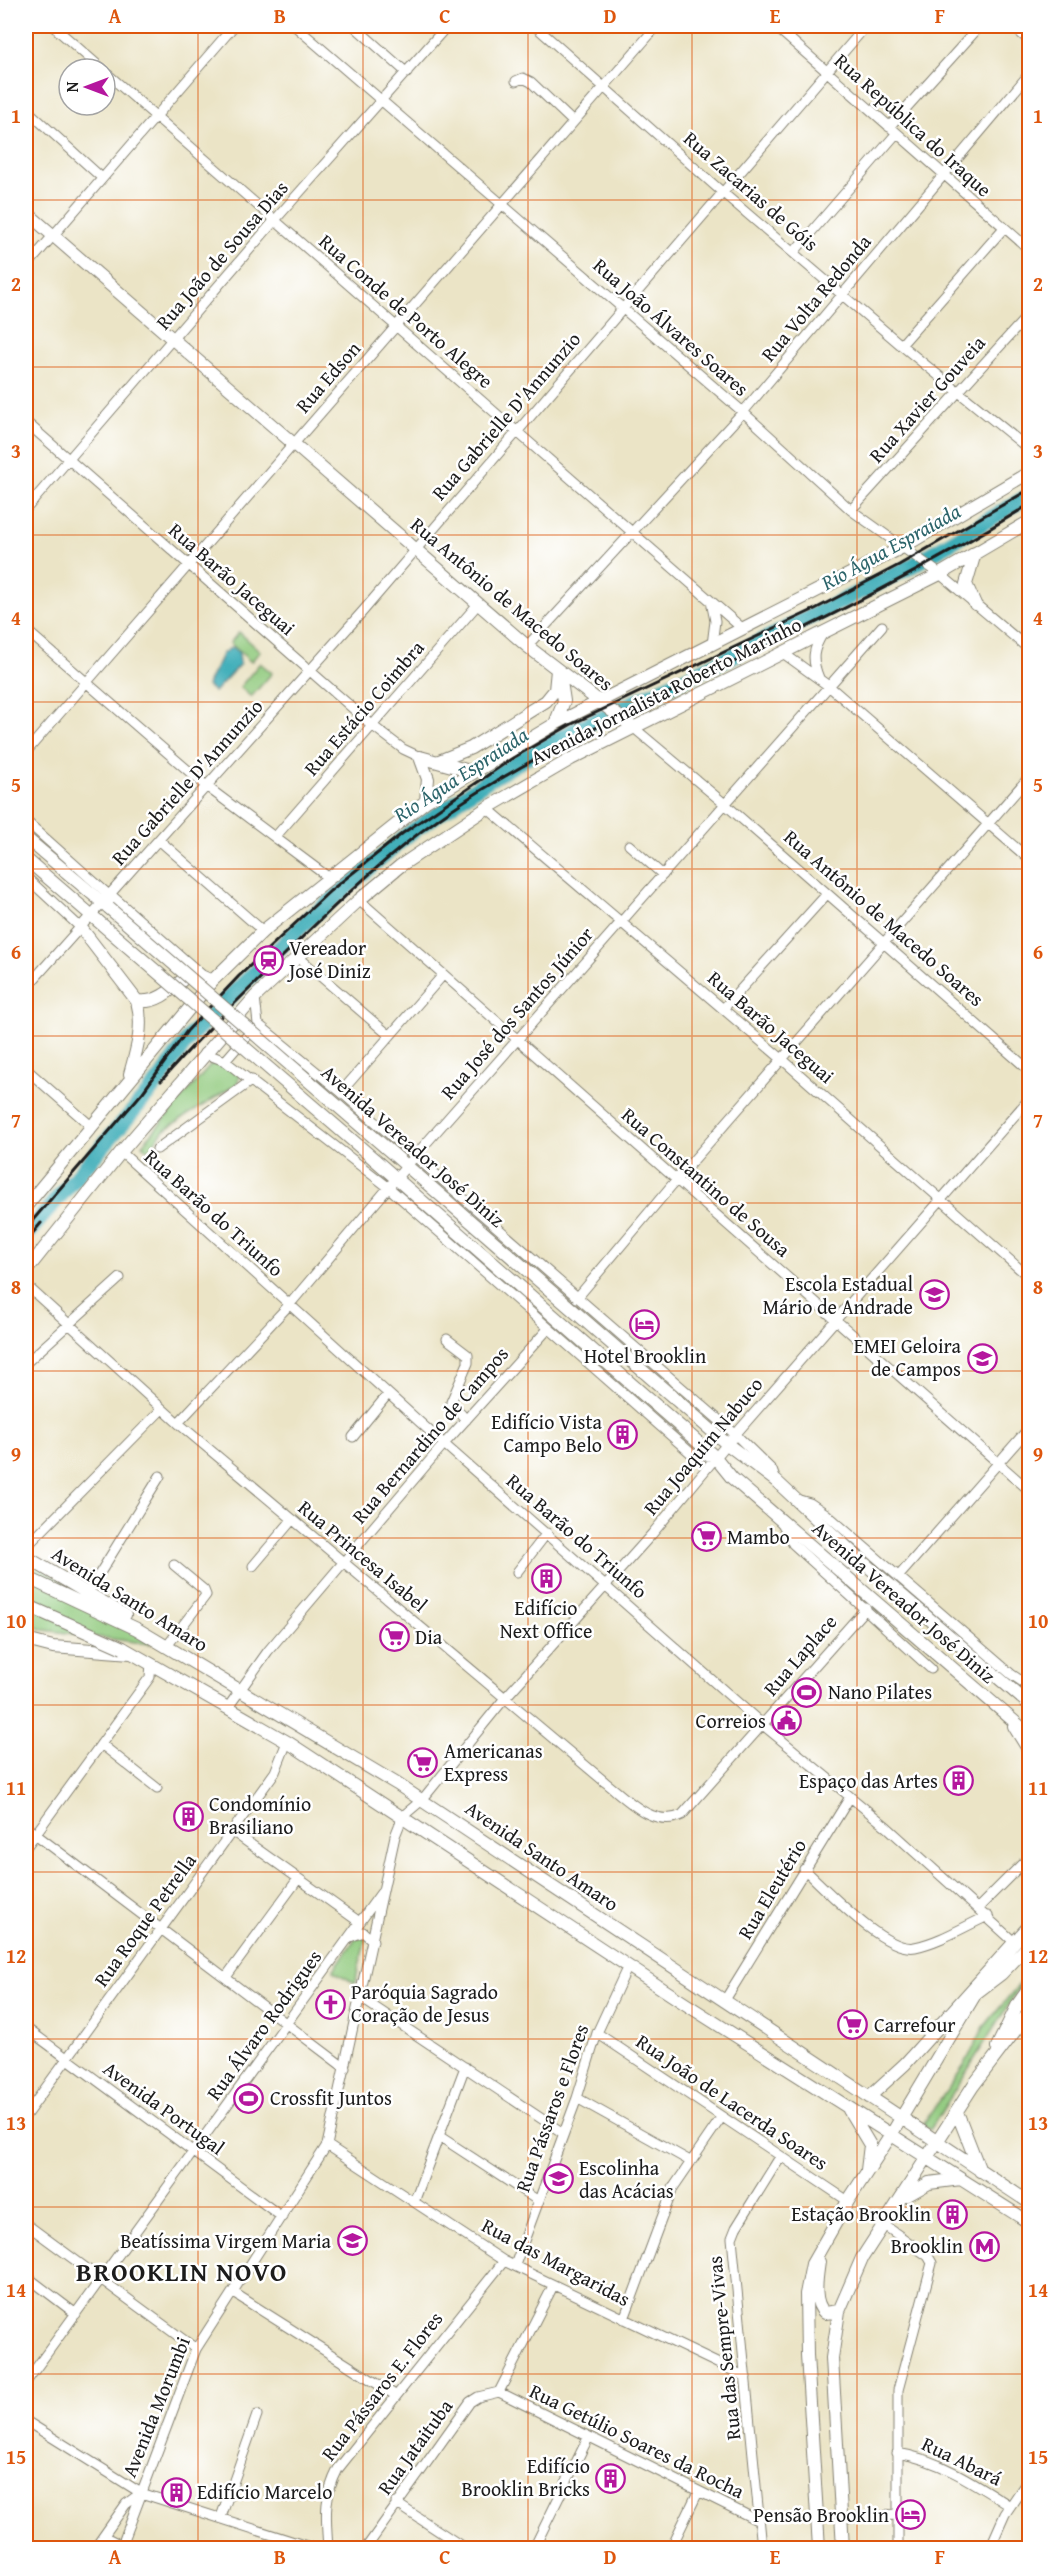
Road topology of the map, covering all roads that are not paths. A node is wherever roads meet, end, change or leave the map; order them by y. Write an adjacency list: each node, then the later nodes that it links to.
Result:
1 (53, 26): 13 (street, Rua Conde de Porto Alegre)
2 (234, 26): 22 (street)
3 (295, 26): 20 (street, Rua João Álvares Soares)
4 (354, 26): 15 (street)
5 (447, 26): 15 (street, Rua João de Sousa Dias)
6 (535, 26): 19 (street, Rua Zacarias de Góis)
7 (656, 26): 19 (street, Rua Edson)
8 (775, 26): 14 (street, Rua República do Iraque)
9 (866, 26): 14 (street, Rua Gabrielle D'Annunzio)
10 (980, 26): 24 (street)
11 (1012, 26): 12 (street)
12 (1029, 41)
13 (88, 57)
14 (826, 72): 24 (street, Rua República do Iraque); 27 (street, Rua Gabrielle D'Annunzio)
15 (407, 73): 20 (street, Rua João de Sousa Dias)
16 (1029, 73): 25 (street, Rua Volta Redonda)
17 (516, 81): 23 (street)
18 (117, 82): 22 (street, Rua Conde de Porto Alegre)
19 (604, 86): 23 (street, Rua Edson); 27 (street, Rua Zacarias de Góis)
20 (381, 103): 28 (street, Rua João Álvares Soares); 30 (street, Rua João de Sousa Dias)
21 (26, 109): 26 (street)
22 (155, 116): 26 (street); 30 (street, Rua Conde de Porto Alegre)
23 (573, 122): 28 (street, Rua Edson)
24 (893, 131): 25 (street, Rua República do Iraque); 34 (street)
25 (943, 176): 31 (street, Rua República do Iraque); 36 (street, Rua Volta Redonda)
26 (102, 178): 32 (street)
27 (722, 192): 34 (street, Rua Zacarias de Góis); 37 (street, Rua Gabrielle D'Annunzio)
28 (501, 205): 37 (street, Rua João Álvares Soares); 39 (street, Rua Edson)
29 (26, 212): 32 (main road, Rua Antônio de Macedo Soares)
30 (275, 220): 39 (street, Rua Conde de Porto Alegre); 40 (street, Rua João de Sousa Dias)
31 (1003, 229): 33 (street, Rua República do Iraque); 41 (street)
32 (52, 236): 35 (street); 40 (main road, Rua Antônio de Macedo Soares)
33 (1029, 250)
34 (794, 252): 36 (street, Rua Zacarias de Góis)
35 (26, 267)
36 (843, 294): 41 (street, Rua Zacarias de Góis); 43 (street, Rua Volta Redonda)
37 (622, 309): 43 (street, Rua João Álvares Soares); 45 (street, Rua Gabrielle D'Annunzio)
38 (1029, 313): 42 (street, Rua Xavier Gouveia)
39 (397, 324): 45 (street, Rua Conde de Porto Alegre); 46 (street, Rua Edson)
40 (172, 340): 46 (main road, Rua Antônio de Macedo Soares); 48 (street, Rua João de Sousa Dias)
41 (902, 345): 42 (street, Rua Zacarias de Góis)
42 (958, 392): 47 (street, Rua Zacarias de Góis); 51 (street, Rua Xavier Gouveia)
43 (743, 412): 51 (street, Rua João Álvares Soares); 53 (street, Rua Volta Redonda)
44 (26, 422): 48 (street, Rua Barão Jaceguai)
45 (516, 431): 53 (street, Rua Conde de Porto Alegre); 54 (street, Rua Gabrielle D'Annunzio)
46 (292, 444): 54 (main road, Rua Antônio de Macedo Soares); 57 (street, Rua Edson)
47 (1029, 450)
48 (70, 460): 50 (street, Rua João de Sousa Dias); 57 (street, Rua Barão Jaceguai)
49 (1029, 472): 55 (main road, Avenida Jornalista Roberto Marinho)
50 (26, 509)
51 (851, 510): 55 (street, Rua João Álvares Soares)
52 (1029, 521): 56 (main road, Avenida Jornalista Roberto Marinho)
53 (632, 531): 59 (street, Rua Conde de Porto Alegre); 67 (street, Rua Volta Redonda)
54 (414, 549): 60 (main road, Rua Antônio de Macedo Soares); 70 (street, Rua Gabrielle D'Annunzio)
55 (903, 549): 58 (street, Rua João Álvares Soares); 63 (main road, Avenida Jornalista Roberto Marinho)
56 (975, 553): 58 (main road, Avenida Jornalista Roberto Marinho); 61 (main road)
57 (188, 565): 70 (street, Rua Barão Jaceguai); 73 (street, Rua Edson)
58 (938, 574): 61 (street, Rua João Álvares Soares); 65 (main road, Avenida Jornalista Roberto Marinho)
59 (711, 601): 63 (street, Rua Conde de Porto Alegre); 66 (street)
60 (477, 604): 67 (main road, Rua Antônio de Macedo Soares); 78 (street, Rua Estácio Coimbra)
61 (975, 604): 68 (street, Rua João Álvares Soares)
62 (882, 626): 74 (street, Rua José dos Santos Júnior)
63 (743, 629): 66 (main road, Avenida Jornalista Roberto Marinho)
64 (26, 630): 73 (street)
65 (824, 633): 69 (main road, Avenida Jornalista Roberto Marinho); 72 (street)
66 (712, 645): 75 (main road, Avenida Jornalista Roberto Marinho)
67 (527, 646): 71 (main road, Rua Antônio de Macedo Soares)
68 (1029, 650)
69 (783, 653): 72 (street); 77 (main road, Avenida Jornalista Roberto Marinho)
70 (310, 671): 78 (street, Rua Barão Jaceguai); 84 (street, Rua Gabrielle D'Annunzio)
71 (558, 671): 75 (main road, Rua Antônio de Macedo Soares); 76 (main road); 81 (main road)
72 (819, 678): 74 (street)
73 (85, 683): 79 (street, Rua Edson); 84 (street)
74 (830, 687): 86 (street, Rua José dos Santos Júnior); 89 (street)
75 (602, 704): 76 (main road, Avenida Jornalista Roberto Marinho); 77 (main road, Rua Antônio de Macedo Soares)
76 (555, 724): 82 (main road, Avenida Jornalista Roberto Marinho)
77 (629, 724): 86 (street, Rua Antônio de Macedo Soares); 87 (main road, Avenida Jornalista Roberto Marinho)
78 (373, 726): 80 (street, Rua Barão Jaceguai); 90 (street, Rua Estácio Coimbra)
79 (26, 752)
80 (420, 757): 81 (main road); 85 (main road)
81 (439, 761): 82 (main road)
82 (472, 772): 85 (main road, Avenida Jornalista Roberto Marinho)
83 (1029, 776): 89 (street)
84 (206, 786): 90 (street); 92 (street, Rua Gabrielle D'Annunzio)
85 (426, 801): 98 (main road, Avenida Jornalista Roberto Marinho)
86 (726, 805): 96 (street, Rua José dos Santos Júnior); 99 (street, Rua Antônio de Macedo Soares)
87 (487, 808): 100 (main road, Avenida Jornalista Roberto Marinho); 103 (street, Rua Barão Jaceguai)
88 (26, 821): 101 (street, Avenida Vereador José Diniz)
89 (988, 823): 95 (street); 106 (street)
90 (276, 836): 98 (street)
91 (26, 838): 101 (main road, Avenida Vereador José Diniz)
92 (159, 840): 101 (street, Rua Gabrielle D'Annunzio); 105 (street)
93 (629, 845): 96 (street)
94 (26, 859): 102 (main road, Avenida Vereador José Diniz)
95 (1029, 860)
96 (663, 875): 103 (street, Rua José dos Santos Júnior)
97 (26, 877): 104 (street)
98 (328, 877): 105 (main road, Avenida Jornalista Roberto Marinho)
99 (826, 894): 106 (street, Rua Antônio de Macedo Soares); 114 (street)
100 (359, 900): 107 (main road, Avenida Jornalista Roberto Marinho); 109 (street, Rua Constantino de Sousa)
101 (107, 903): 102 (street, Rua Gabrielle D'Annunzio); 108 (main road); 131 (main road, Avenida Vereador José Diniz, bridge)
102 (95, 919): 104 (street, Rua Gabrielle D'Annunzio); 133 (main road, Avenida Vereador José Diniz, bridge)
103 (621, 922): 114 (street, Rua Barão Jaceguai); 117 (street, Rua José dos Santos Júnior)
104 (81, 928): 111 (street, Rua Gabrielle D'Annunzio); 113 (main road)
105 (263, 931): 110 (main road, Avenida Jornalista Roberto Marinho)
106 (885, 944): 119 (street); 122 (street, Rua Antônio de Macedo Soares)
107 (297, 956): 112 (main road, Avenida Jornalista Roberto Marinho); 116 (street)
108 (189, 966): 110 (main road); 113 (main road)
109 (443, 975): 116 (street); 117 (street, Rua Constantino de Sousa)
110 (212, 981): 123 (main road, Avenida Jornalista Roberto Marinho)
111 (26, 988)
112 (255, 997): 115 (street); 118 (main road, Avenida Jornalista Roberto Marinho)
113 (137, 1001): 123 (main road)
114 (723, 1009): 119 (street, Rua Barão Jaceguai)
115 (258, 1024): 120 (street); 125 (street, Avenida Vereador José Diniz)
116 (390, 1036): 125 (street)
117 (517, 1041): 130 (street, Rua José dos Santos Júnior); 132 (street, Rua Constantino de Sousa)
118 (204, 1053): 120 (street, Avenida Vereador José Diniz); 129 (main road, Avenida Jornalista Roberto Marinho)
119 (783, 1060): 132 (street); 134 (street, Rua Barão Jaceguai)
120 (225, 1061): 124 (street, Avenida Vereador José Diniz)
121 (26, 1069): 127 (street)
122 (1029, 1071)
123 (129, 1078): 127 (main road, Avenida Jornalista Roberto Marinho)
124 (252, 1080): 128 (street); 133 (street, Avenida Vereador José Diniz)
125 (341, 1092): 130 (street, Avenida Vereador José Diniz)
126 (1029, 1098): 134 (street, Rua Joaquim Nabuco)
127 (91, 1126): 135 (main road, Avenida Jornalista Roberto Marinho)
128 (157, 1149)
129 (121, 1152): 136 (main road, Avenida Jornalista Roberto Marinho); 141 (street, Rua Barão do Triunfo)
130 (415, 1156): 131 (street, Rua José dos Santos Júnior); 140 (street, Avenida Vereador José Diniz)
131 (406, 1166): 133 (street, Rua José dos Santos Júnior); 153 (main road, Avenida Vereador José Diniz)
132 (677, 1179): 140 (street); 142 (street, Rua Constantino de Sousa)
133 (392, 1183): 141 (street, Rua José dos Santos Júnior); 144 (street, Avenida Vereador José Diniz); 155 (main road, Avenida Vereador José Diniz)
134 (941, 1199): 138 (street, Rua Barão Jaceguai); 142 (street, Rua Joaquim Nabuco)
135 (26, 1206)
136 (26, 1270)
137 (120, 1278): 143 (street)
138 (1029, 1278)
139 (26, 1285): 143 (street, Rua Princesa Isabel)
140 (577, 1298): 153 (street, Avenida Vereador José Diniz)
141 (290, 1305): 147 (street, Rua Barão do Triunfo); 150 (street, Rua José dos Santos Júnior)
142 (835, 1320): 153 (street, Rua Joaquim Nabuco); 156 (street, Rua Constantino de Sousa)
143 (69, 1323): 146 (street); 148 (street, Rua Princesa Isabel)
144 (548, 1329): 149 (street, Rua Bernardino de Campos); 155 (street, Avenida Vereador José Diniz)
145 (447, 1339): 149 (street)
146 (26, 1363)
147 (388, 1394): 152 (street); 154 (street, Rua Barão do Triunfo)
148 (162, 1409): 150 (street, Rua Princesa Isabel); 163 (street)
149 (466, 1420): 154 (street, Rua Bernardino de Campos)
150 (178, 1423): 160 (street, Rua Princesa Isabel)
151 (1029, 1427): 156 (street)
152 (353, 1437)
153 (731, 1439): 155 (street, Rua Joaquim Nabuco); 159 (main road, Avenida Vereador José Diniz)
154 (444, 1444): 162 (street, Rua Barão do Triunfo); 165 (street, Rua Bernardino de Campos)
155 (715, 1457): 161 (main road, Avenida Vereador José Diniz); 171 (street, Rua Joaquim Nabuco)
156 (997, 1464): 158 (street, Rua Constantino de Sousa); 170 (street)
157 (160, 1476): 172 (street)
158 (1029, 1491)
159 (795, 1499): 170 (street, Avenida Vereador José Diniz); 186 (main road, Avenida Vereador José Diniz)
160 (292, 1520): 165 (street, Rua Princesa Isabel); 167 (street)
161 (781, 1521): 174 (street, Avenida Vereador José Diniz); 188 (main road, Avenida Vereador José Diniz)
162 (547, 1533): 168 (street); 171 (street, Rua Barão do Triunfo)
163 (26, 1547)
164 (26, 1557): 172 (main road, Avenida Santo Amaro)
165 (343, 1563): 184 (street, Rua Bernardino de Campos); 185 (street, Rua Princesa Isabel)
166 (174, 1565): 177 (street)
167 (253, 1566)
168 (518, 1572)
169 (26, 1577): 175 (main road)
170 (898, 1577): 183 (street, Avenida Vereador José Diniz)
171 (607, 1585): 185 (street, Rua Joaquim Nabuco); 189 (street, Rua Barão do Triunfo)
172 (87, 1593): 175 (main road, Avenida Santo Amaro)
173 (26, 1605): 178 (main road, bridge)
174 (866, 1608): 180 (street, Avenida Vereador José Diniz); 189 (street, Rua Laplace)
175 (137, 1629): 177 (main road, Avenida Santo Amaro)
176 (26, 1640): 178 (main road)
177 (167, 1646): 184 (main road, Avenida Santo Amaro)
178 (127, 1650): 179 (main road)
179 (151, 1663): 181 (main road); 182 (street)
180 (931, 1669)
181 (165, 1671): 182 (street); 187 (main road)
182 (150, 1677): 192 (street)
183 (1029, 1686)
184 (241, 1689): 187 (street, Rua Bernardino de Campos); 196 (main road, Avenida Santo Amaro)
185 (506, 1698): 196 (street, Rua Joaquim Nabuco); 197 (street, Rua Princesa Isabel)
186 (1029, 1705)
187 (229, 1706): 191 (main road)
188 (1011, 1719): 190 (main road, Avenida Vereador José Diniz); 193 (main road)
189 (763, 1725): 195 (street, Rua Barão do Triunfo); 197 (street, Rua Laplace)
190 (1029, 1735)
191 (287, 1742): 198 (main road); 200 (street, Rua Roque Petrella)
192 (101, 1744): 194 (street); 201 (street)
193 (1029, 1752)
194 (157, 1788)
195 (850, 1797): 204 (street, Rua Eleutério); 207 (street, Rua Barão do Triunfo)
196 (422, 1800): 198 (street, Rua Joaquim Nabuco); 221 (main road, Avenida Santo Amaro)
197 (691, 1806)
198 (403, 1816): 206 (street, Avenida Morumbi); 216 (main road)
199 (26, 1827): 201 (street)
200 (232, 1831): 205 (street); 211 (street, Rua Roque Petrella)
201 (35, 1834): 202 (street); 211 (street)
202 (26, 1847)
203 (1029, 1856): 207 (street)
204 (804, 1869): 208 (street); 221 (street, Rua Eleutério)
205 (298, 1879): 209 (street); 217 (street)
206 (383, 1891): 209 (street, Rua Álvaro Rodrigues); 213 (street, Avenida Morumbi)
207 (978, 1908): 208 (street, Rua Barão do Triunfo)
208 (988, 1916): 214 (street, Rua Barão do Triunfo)
209 (358, 1921): 212 (street, Rua Álvaro Rodrigues)
210 (1029, 1924): 214 (main road)
211 (159, 1929): 217 (street); 229 (street, Rua Roque Petrella)
212 (348, 1938): 213 (street); 224 (street, Rua Álvaro Rodrigues)
213 (373, 1941): 220 (street, Avenida Morumbi)
214 (1011, 1944): 219 (main road); 227 (main road)
215 (1029, 1944): 219 (main road)
216 (628, 1966): 226 (street, Rua Pássaros e Flores); 236 (main road)
217 (226, 1977): 224 (street)
218 (1029, 1987): 228 (main road)
219 (976, 1993): 223 (main road)
220 (361, 1998): 230 (street); 231 (street, Avenida Morumbi)
221 (725, 2000): 233 (main road, Avenida Santo Amaro)
222 (1029, 2011): 228 (main road)
223 (959, 2020): 227 (main road); 240 (main road)
224 (288, 2025): 231 (street); 246 (street, Rua Álvaro Rodrigues)
225 (26, 2028): 229 (street, Avenida Portugal)
226 (597, 2033): 234 (street, Rua Pássaros e Flores); 239 (street, Rua João de Lacerda Soares)
227 (919, 2050): 233 (main road)
228 (994, 2057): 237 (main road)
229 (68, 2059): 235 (street, Rua Roque Petrella); 246 (street, Avenida Portugal)
230 (465, 2067): 241 (street); 243 (street)
231 (345, 2068): 245 (street, Avenida Morumbi)
232 (26, 2095): 235 (street)
233 (869, 2097): 240 (main road, Avenida Santo Amaro)
234 (577, 2098): 241 (street, Rua Pássaros e Flores); 249 (street)
235 (35, 2103): 238 (street, Rua Roque Petrella)
236 (845, 2104): 242 (main road); 251 (main road)
237 (957, 2112): 244 (main road); 250 (main road)
238 (26, 2115)
239 (721, 2118): 247 (street, Rua João de Lacerda Soares); 249 (street)
240 (901, 2118): 242 (main road); 244 (main road, Avenida Santo Amaro)
241 (563, 2133): 253 (street, Rua Pássaros e Flores)
242 (891, 2135): 248 (main road); 251 (main road)
243 (440, 2136): 253 (street); 256 (street)
244 (938, 2143): 248 (main road); 250 (main road, Avenida Santo Amaro)
245 (327, 2145): 256 (street, Rua das Margaridas); 258 (street, Avenida Morumbi)
246 (195, 2152): 258 (street, Avenida Portugal); 266 (street, Rua Álvaro Rodrigues)
247 (780, 2157): 255 (street, Rua João de Lacerda Soares); 273 (street, Rua das Sempre-Vivas)
248 (928, 2158): 252 (main road); 254 (main road)
249 (690, 2161): 271 (street)
250 (980, 2172): 257 (main road, Avenida Santo Amaro)
251 (866, 2174): 255 (main road)
252 (961, 2179): 254 (main road); 259 (main road)
253 (537, 2200): 264 (street, Rua Pássaros e Flores)
254 (900, 2200): 261 (main road)
255 (848, 2201): 262 (main road)
256 (414, 2202): 263 (street, Rua das Margaridas)
257 (1029, 2203)
258 (282, 2217): 268 (street, Avenida Morumbi)
259 (1029, 2223)
260 (26, 2224): 266 (street)
261 (884, 2225): 269 (main road); 280 (street)
262 (820, 2251): 269 (main road); 299 (main road)
263 (504, 2260): 264 (street, Rua das Margaridas); 276 (street, Rua Pássaros E. Flores)
264 (515, 2265): 267 (street, Rua das Margaridas)
265 (26, 2276): 270 (street)
266 (101, 2279): 270 (street, Rua Álvaro Rodrigues); 272 (street)
267 (553, 2286): 271 (street, Rua das Margaridas); 275 (street)
268 (234, 2293): 272 (street, Avenida Morumbi); 276 (street)
269 (839, 2311): 288 (main road)
270 (76, 2314): 274 (street, Rua Álvaro Rodrigues)
271 (624, 2319): 273 (street, Rua das Margaridas)
272 (196, 2349): 283 (street, Avenida Morumbi)
273 (746, 2377): 289 (street, Rua das Sempre-Vivas)
274 (26, 2382)
275 (499, 2392): 279 (street, Rua Getúlio Soares da Rocha); 284 (street, Rua Jataituba)
276 (395, 2395): 294 (street, Rua Pássaros E. Flores)
277 (257, 2415): 287 (street)
278 (26, 2421): 283 (street)
279 (588, 2439): 282 (street, Rua Getúlio Soares da Rocha); 296 (street)
280 (897, 2453): 285 (street, Rua Abará); 286 (street)
281 (1029, 2477): 285 (street)
282 (698, 2492): 289 (street, Rua Getúlio Soares da Rocha); 297 (street)
283 (141, 2493): 287 (street); 291 (street); 292 (street, Avenida Morumbi)
284 (396, 2503): 290 (street); 295 (street, Rua Jataituba)
285 (1010, 2505): 302 (street)
286 (898, 2515): 288 (street); 301 (street)
287 (221, 2517): 293 (street)
288 (841, 2518): 300 (main road)
289 (759, 2521): 298 (street, Rua das Sempre-Vivas)
290 (460, 2545)
291 (96, 2546): 292 (street)
292 (121, 2548)
293 (313, 2548)
294 (328, 2548)
295 (366, 2548)
296 (534, 2548)
297 (671, 2548)
298 (762, 2548)
299 (819, 2548)
300 (843, 2548)
301 (898, 2548)
302 (990, 2548)

